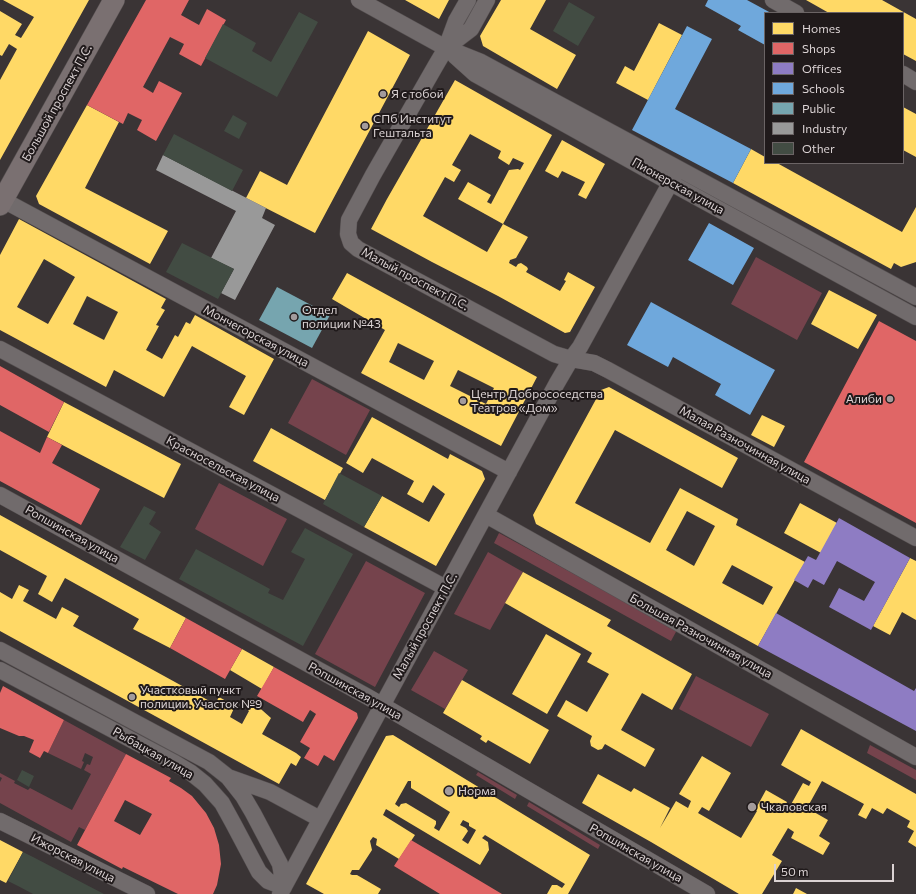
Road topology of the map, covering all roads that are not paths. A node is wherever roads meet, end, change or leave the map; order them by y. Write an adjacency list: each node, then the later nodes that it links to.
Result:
1 (114, 0): 11 (main road, Большой проспект П.С.)
2 (359, 0): 7 (street, Пионерская улица)
3 (468, 0): 7 (street, Малый проспект П.С.)
4 (487, 0): 7 (street, Малый проспект П.С.)
5 (773, 0): 6 (street)
6 (794, 12)
7 (446, 48): 10 (street, Пионерская улица); 15 (street, Малый проспект П.С.)
8 (904, 75): 9 (street)
9 (916, 82)
10 (675, 176): 12 (street, Пионерская улица); 13 (street, Пионерская улица); 15 (street, Малый проспект П.С.)
11 (2, 202): 16 (street, Мончегорская улица)
12 (916, 297)
13 (916, 317)
14 (0, 349): 20 (street, Красносельская улица)
15 (571, 359): 16 (street, Малый проспект П.С.); 19 (street, Малая Разночинная улица)
16 (509, 472): 18 (street, Малый проспект П.С.)
17 (0, 495): 23 (street, Ропшинская улица)
18 (486, 515): 20 (street, Малый проспект П.С.); 24 (street, Большая Разночинная улица)
19 (916, 538)
20 (446, 588): 23 (street, Малый проспект П.С.)
21 (0, 650): 25 (street, Рыбацкая улица)
22 (0, 670): 28 (street, Рыбацкая улица)
23 (382, 706): 26 (street, Малый проспект П.С.); 30 (street, Ропшинская улица)
24 (916, 757)
25 (228, 777): 26 (street, Рыбацкая улица); 28 (street, Рыбацкая улица)
26 (320, 819): 28 (street, Малый проспект П.С.)
27 (0, 821): 29 (street, Ижорская улица)
28 (282, 890)
29 (147, 894)
30 (707, 894)

